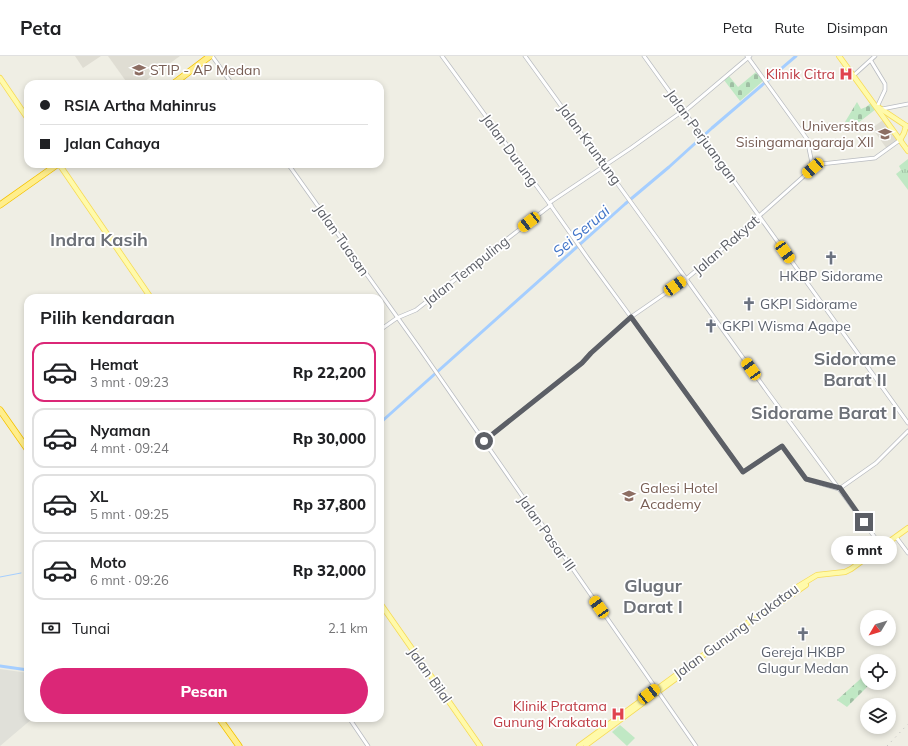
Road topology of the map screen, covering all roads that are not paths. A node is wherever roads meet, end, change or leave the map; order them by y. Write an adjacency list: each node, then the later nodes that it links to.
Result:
1 (211, 56): 11 (highway); 12 (street)
2 (442, 56): 27 (street, Jalan Durung)
3 (525, 56): 22 (street, Jalan Kruntung)
4 (644, 56): 15 (street, Jalan Perjuangan)
5 (840, 56): 9 (main road)
6 (875, 56): 8 (street)
7 (749, 57): 15 (street, Jalan Tempuling); 23 (street)
8 (871, 61): 9 (street); 14 (street)
9 (854, 75): 14 (main road)
10 (0, 78): 16 (main road)
11 (178, 80)
12 (229, 80)
13 (908, 104): 14 (street)
14 (878, 109): 17 (main road); 18 (main road)
15 (684, 110): 22 (street, Jalan Tempuling); 29 (street, Jalan Perjuangan)
16 (24, 113)
17 (890, 116): 18 (main road); 19 (main road)
18 (886, 121): 20 (main road)
19 (907, 126): 20 (main road)
20 (900, 140): 21 (main road); 23 (street)
21 (908, 152)
22 (604, 165): 27 (street, Jalan Tempuling); 30 (street, Jalan Kruntung)
23 (812, 165): 29 (street, Jalan Rakyat)
24 (56, 168): 28 (highway)
25 (62, 168): 31 (main road)
26 (291, 168): 32 (street, Jalan Tuasan)
27 (550, 204): 34 (street, Jalan Durung); 35 (street, Jalan Tempuling)
28 (0, 205)
29 (760, 216): 30 (street, Jalan Rakyat); 39 (street, Jalan Perjuangan)
30 (686, 279): 34 (street, Jalan Rakyat); 43 (street, Jalan Kruntung)
31 (148, 294)
32 (380, 294)
33 (384, 300): 35 (street, Jalan Tuasan)
34 (631, 317): 41 (street, Jalan Rakyat); 43 (street, Jalan Durung)
35 (397, 318): 36 (street, Jalan Tempuling); 37 (street, Jalan Tuasan)
36 (384, 327)
37 (436, 372): 41 (street, Jalan Pasar III)
38 (0, 410): 42 (highway)
39 (908, 423)
40 (908, 431): 43 (street)
41 (484, 441): 49 (street, Jalan Pasar III)
42 (24, 444)
43 (840, 488): 46 (street, Jalan Kruntung)
44 (908, 528): 45 (main road)
45 (896, 536): 46 (main road); 47 (street)
46 (882, 547): 49 (main road, Jalan Gunung Krakatau)
47 (908, 553)
48 (384, 609): 54 (main road, Jalan Bilal)
49 (657, 691): 55 (main road, Jalan Gunung Krakatau); 56 (main road, Jalan Gunung Krakatau); 57 (street, Jalan Pasar III)
50 (221, 722): 52 (highway)
51 (351, 722): 53 (street)
52 (237, 746)
53 (368, 746)
54 (480, 746)
55 (579, 746)
56 (584, 746)
57 (696, 746)

